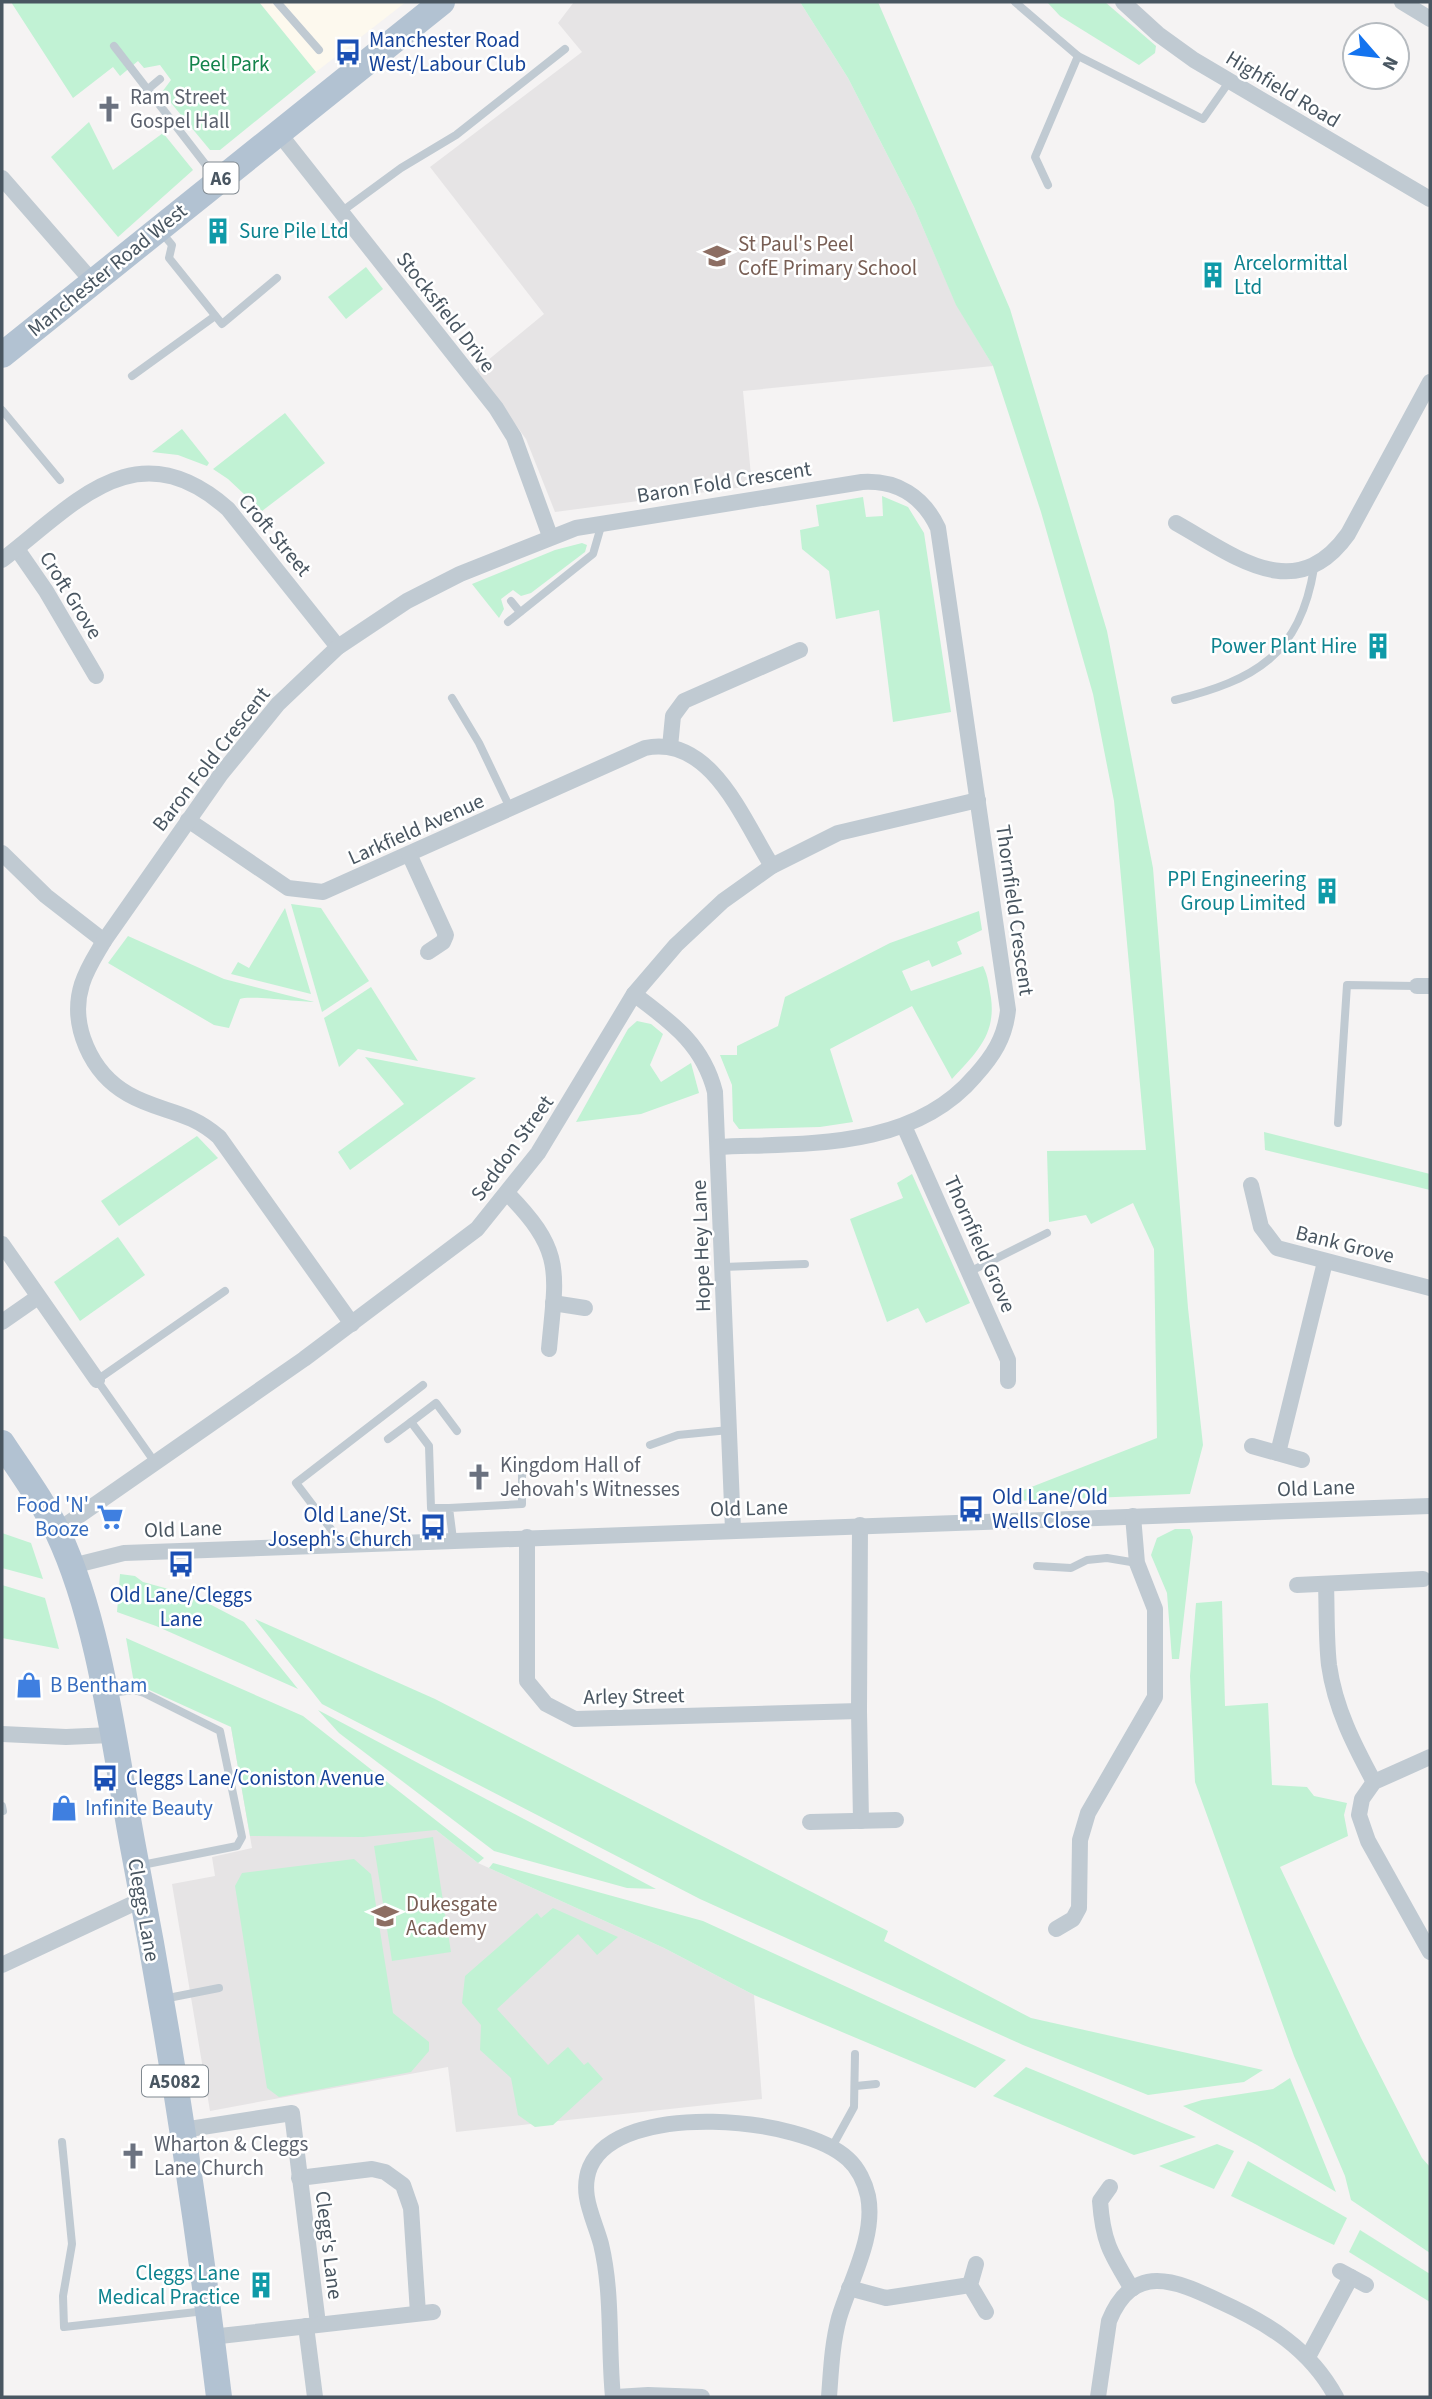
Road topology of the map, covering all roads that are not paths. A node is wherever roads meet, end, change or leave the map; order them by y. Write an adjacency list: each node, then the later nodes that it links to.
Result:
1 (278, 2): 9 (lane)
2 (442, 2): 14 (main road, Manchester Road West / A6)
3 (1015, 2): 10 (lane)
4 (1123, 2): 12 (street, Highfield Road)
5 (1402, 2): 6 (street)
6 (1430, 19)
7 (114, 46): 13 (lane)
8 (565, 49): 19 (lane)
9 (319, 50)
10 (1078, 56): 12 (lane); 17 (lane)
11 (160, 79): 13 (lane)
12 (1229, 82): 18 (street, Highfield Road)
13 (147, 90): 16 (lane)
14 (278, 132): 16 (main road, Manchester Road West / A6); 19 (street, Stocksfield Drive)
15 (2, 178): 22 (street)
16 (218, 180): 20 (main road, Manchester Road West / A6)
17 (1048, 186)
18 (1430, 199)
19 (341, 212): 31 (street, Stocksfield Drive)
20 (158, 228): 22 (main road, Manchester Road West / A6); 23 (lane)
21 (277, 278): 23 (lane)
22 (92, 281): 24 (main road, Manchester Road West / A6)
23 (215, 316): 25 (lane)
24 (2, 355)
25 (132, 376)
26 (1430, 382): 34 (street)
27 (2, 410): 28 (lane)
28 (60, 480)
29 (602, 523): 31 (street, Baron Fold Crescent); 36 (lane); 44 (street, Baron Fold Crescent)
30 (1176, 523): 34 (street)
31 (550, 536): 38 (street, Baron Fold Crescent)
32 (17, 549): 33 (street, Croft Street); 38 (street, Croft Street); 40 (street, Croft Grove)
33 (2, 560)
34 (1314, 568): 42 (lane)
35 (511, 601): 36 (lane)
36 (520, 612): 37 (lane)
37 (508, 622)
38 (338, 647): 46 (street, Baron Fold Crescent)
39 (800, 650): 43 (street)
40 (87, 671)
41 (452, 698): 45 (lane)
42 (1175, 700)
43 (670, 747): 45 (street, Larkfield Avenue); 49 (street)
44 (978, 800): 49 (street, Seddon Street); 55 (street, Thornfield Crescent)
45 (511, 810): 48 (street, Larkfield Avenue)
46 (188, 820): 48 (street, Larkfield Avenue); 50 (street, Baron Fold Crescent)
47 (2, 853): 50 (street)
48 (409, 854): 51 (street)
49 (772, 866): 53 (street, Seddon Street)
50 (104, 941): 71 (street, Baron Fold Crescent)
51 (428, 951)
52 (1424, 986): 54 (lane)
53 (634, 994): 56 (street, Hope Hey Lane); 58 (street, Seddon Street)
54 (1338, 1124)
55 (904, 1126): 56 (street, Thornfield Crescent); 64 (street, Thornfield Grove)
56 (718, 1147): 63 (street, Hope Hey Lane)
57 (1251, 1185): 61 (street, Bank Grove)
58 (508, 1194): 68 (street); 71 (street, Seddon Street)
59 (1047, 1233): 64 (lane)
60 (2, 1244): 67 (street)
61 (1325, 1262): 65 (street, Bank Grove); 83 (street)
62 (805, 1264): 63 (lane)
63 (723, 1267): 77 (street, Hope Hey Lane)
64 (969, 1272): 74 (street, Thornfield Grove)
65 (1430, 1287)
66 (225, 1291): 73 (lane)
67 (38, 1297): 70 (street); 73 (street)
68 (553, 1303): 69 (street); 72 (street)
69 (585, 1308)
70 (2, 1322)
71 (352, 1324): 85 (street, Seddon Street)
72 (549, 1349)
73 (97, 1380): 85 (lane)
74 (1007, 1381)
75 (423, 1385): 95 (lane)
76 (411, 1422): 78 (lane); 79 (lane); 88 (lane)
77 (729, 1430): 81 (lane); 91 (street, Hope Hey Lane)
78 (457, 1431)
79 (388, 1439)
80 (2, 1443): 92 (main road, Cleggs Lane / A5082)
81 (650, 1446)
82 (1252, 1446): 83 (street)
83 (1278, 1453): 84 (street)
84 (1301, 1460)
85 (156, 1464): 92 (street, Seddon Street)
86 (522, 1474): 88 (lane)
87 (1430, 1506): 89 (street, Old Lane)
88 (449, 1507): 94 (lane)
89 (1133, 1516): 90 (street, Old Lane); 96 (street)
90 (860, 1525): 91 (street, Old Lane); 103 (street)
91 (733, 1530): 93 (street, Old Lane)
92 (57, 1531): 98 (main road, Cleggs Lane / A5082)
93 (527, 1537): 94 (street, Old Lane); 103 (street, Arley Street)
94 (453, 1539): 95 (street, Old Lane)
95 (343, 1545): 98 (street, Old Lane)
96 (1137, 1563): 97 (lane); 115 (street)
97 (1037, 1566)
98 (75, 1577): 102 (main road, Cleggs Lane / A5082)
99 (1423, 1579): 100 (street)
100 (1326, 1584): 101 (street); 107 (street)
101 (1297, 1585)
102 (102, 1686): 105 (main road, Cleggs Lane / A5082); 113 (lane)
103 (859, 1711): 111 (street)
104 (2, 1734): 105 (street)
105 (111, 1735): 113 (main road, Cleggs Lane / A5082)
106 (1430, 1757): 107 (street)
107 (1374, 1782): 118 (street)
108 (2, 1806): 109 (lane)
109 (3, 1811)
110 (896, 1820): 111 (street)
111 (862, 1821): 112 (street)
112 (810, 1822)
113 (137, 1866): 114 (main road, Cleggs Lane / A5082)
114 (143, 1899): 119 (street); 121 (main road, Cleggs Lane / A5082)
115 (1076, 1913): 116 (street); 117 (street)
116 (1091, 1922)
117 (1056, 1929)
118 (1430, 1952)
119 (2, 1965)
120 (219, 1988): 121 (lane)
121 (160, 1999): 125 (main road, Cleggs Lane / A5082)
122 (855, 2054): 124 (lane)
123 (876, 2084): 124 (lane)
124 (856, 2086): 127 (lane)
125 (183, 2130): 128 (street, Clegg's Lane); 136 (main road, Cleggs Lane / A5082)
126 (62, 2142): 136 (lane)
127 (832, 2147): 133 (street); 141 (street)
128 (299, 2178): 137 (street, Clegg's Lane); 137 (street)
129 (1110, 2187): 134 (street)
130 (976, 2264): 132 (street)
131 (1352, 2278): 138 (street)
132 (970, 2285): 133 (street); 135 (street)
133 (849, 2288): 143 (street)
134 (1132, 2289): 138 (street); 144 (street)
135 (986, 2312)
136 (210, 2324): 137 (street); 139 (main road, Cleggs Lane / A5082)
137 (312, 2325): 140 (street, Clegg's Lane)
138 (1308, 2357): 145 (street)
139 (219, 2397)
140 (316, 2397)
141 (614, 2397): 142 (street)
142 (702, 2397)
143 (828, 2397)
144 (1098, 2397)
145 (1336, 2397)

